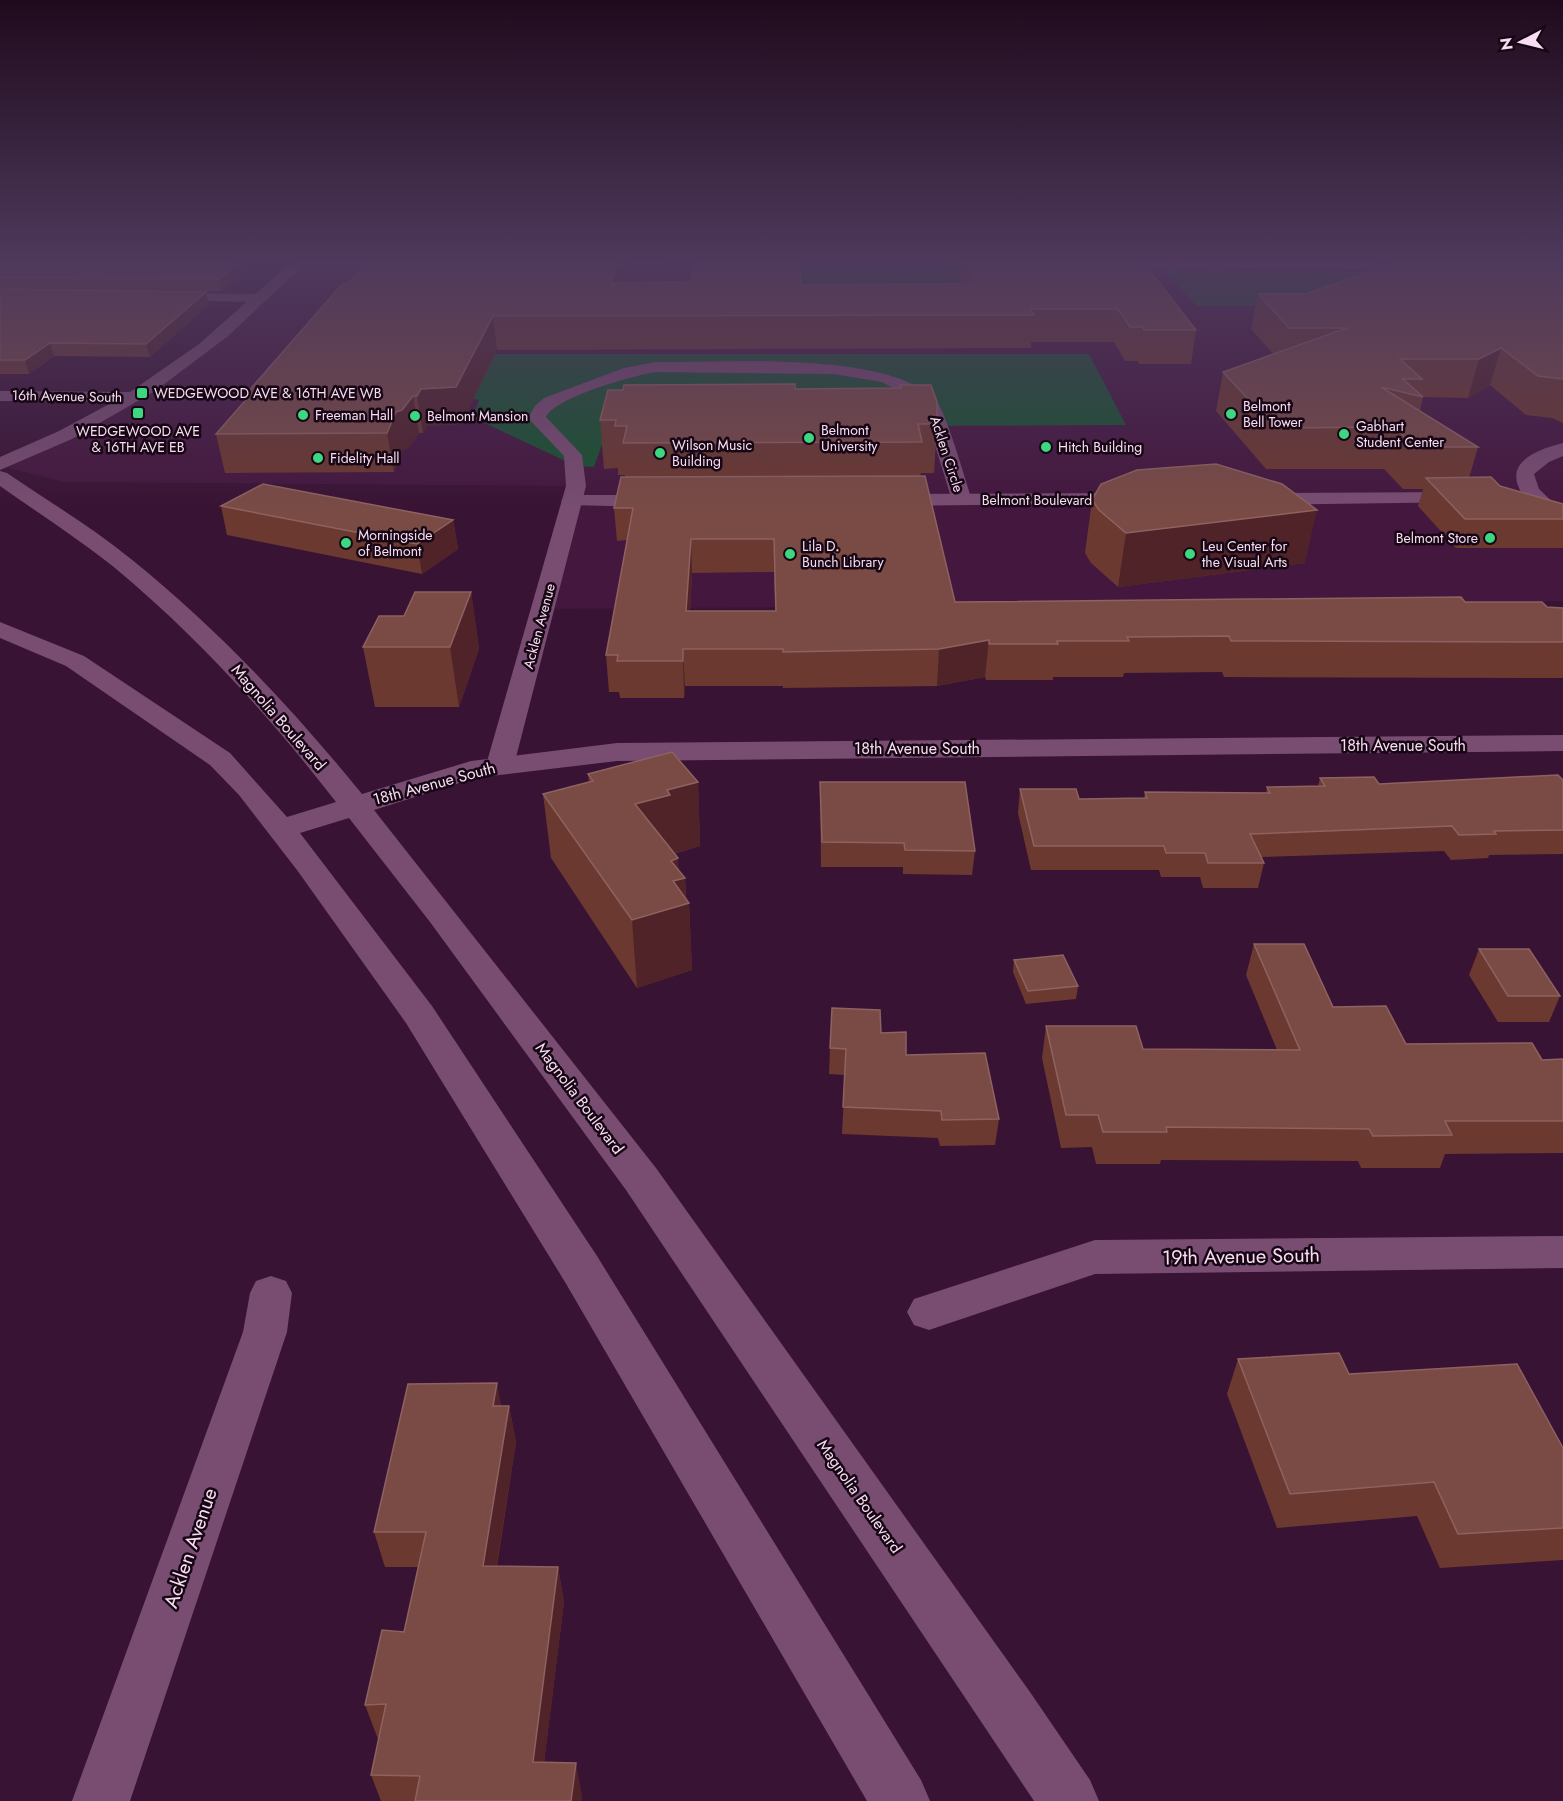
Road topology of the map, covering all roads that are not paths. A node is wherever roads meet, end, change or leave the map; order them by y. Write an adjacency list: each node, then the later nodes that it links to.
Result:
1 (208, 342): 3 (main road)
2 (0, 396): 3 (main road, 16th Avenue South)
3 (134, 397): 5 (main road)
4 (1563, 450): 8 (main road)
5 (0, 464)
6 (0, 477): 18 (main road, Magnolia Boulevard)
7 (574, 493): 12 (street, Acklen Circle); 13 (main road); 17 (street, Acklen Avenue)
8 (1534, 497): 10 (main road); 14 (main road)
9 (1163, 499): 12 (main road, Belmont Boulevard)
10 (1241, 499)
11 (867, 500): 12 (main road, Belmont Boulevard)
12 (962, 500)
13 (677, 501)
14 (1563, 524)
15 (0, 629): 19 (main road)
16 (1563, 743): 17 (main road, 18th Avenue South)
17 (500, 765): 18 (main road, 18th Avenue South)
18 (354, 805): 19 (main road, 18th Avenue South); 25 (main road, Magnolia Boulevard)
19 (281, 829): 24 (main road)
20 (1563, 1252): 22 (street, 19th Avenue South)
21 (271, 1293): 23 (street, Acklen Avenue)
22 (929, 1312)
23 (101, 1801)
24 (900, 1801)
25 (1069, 1801)

